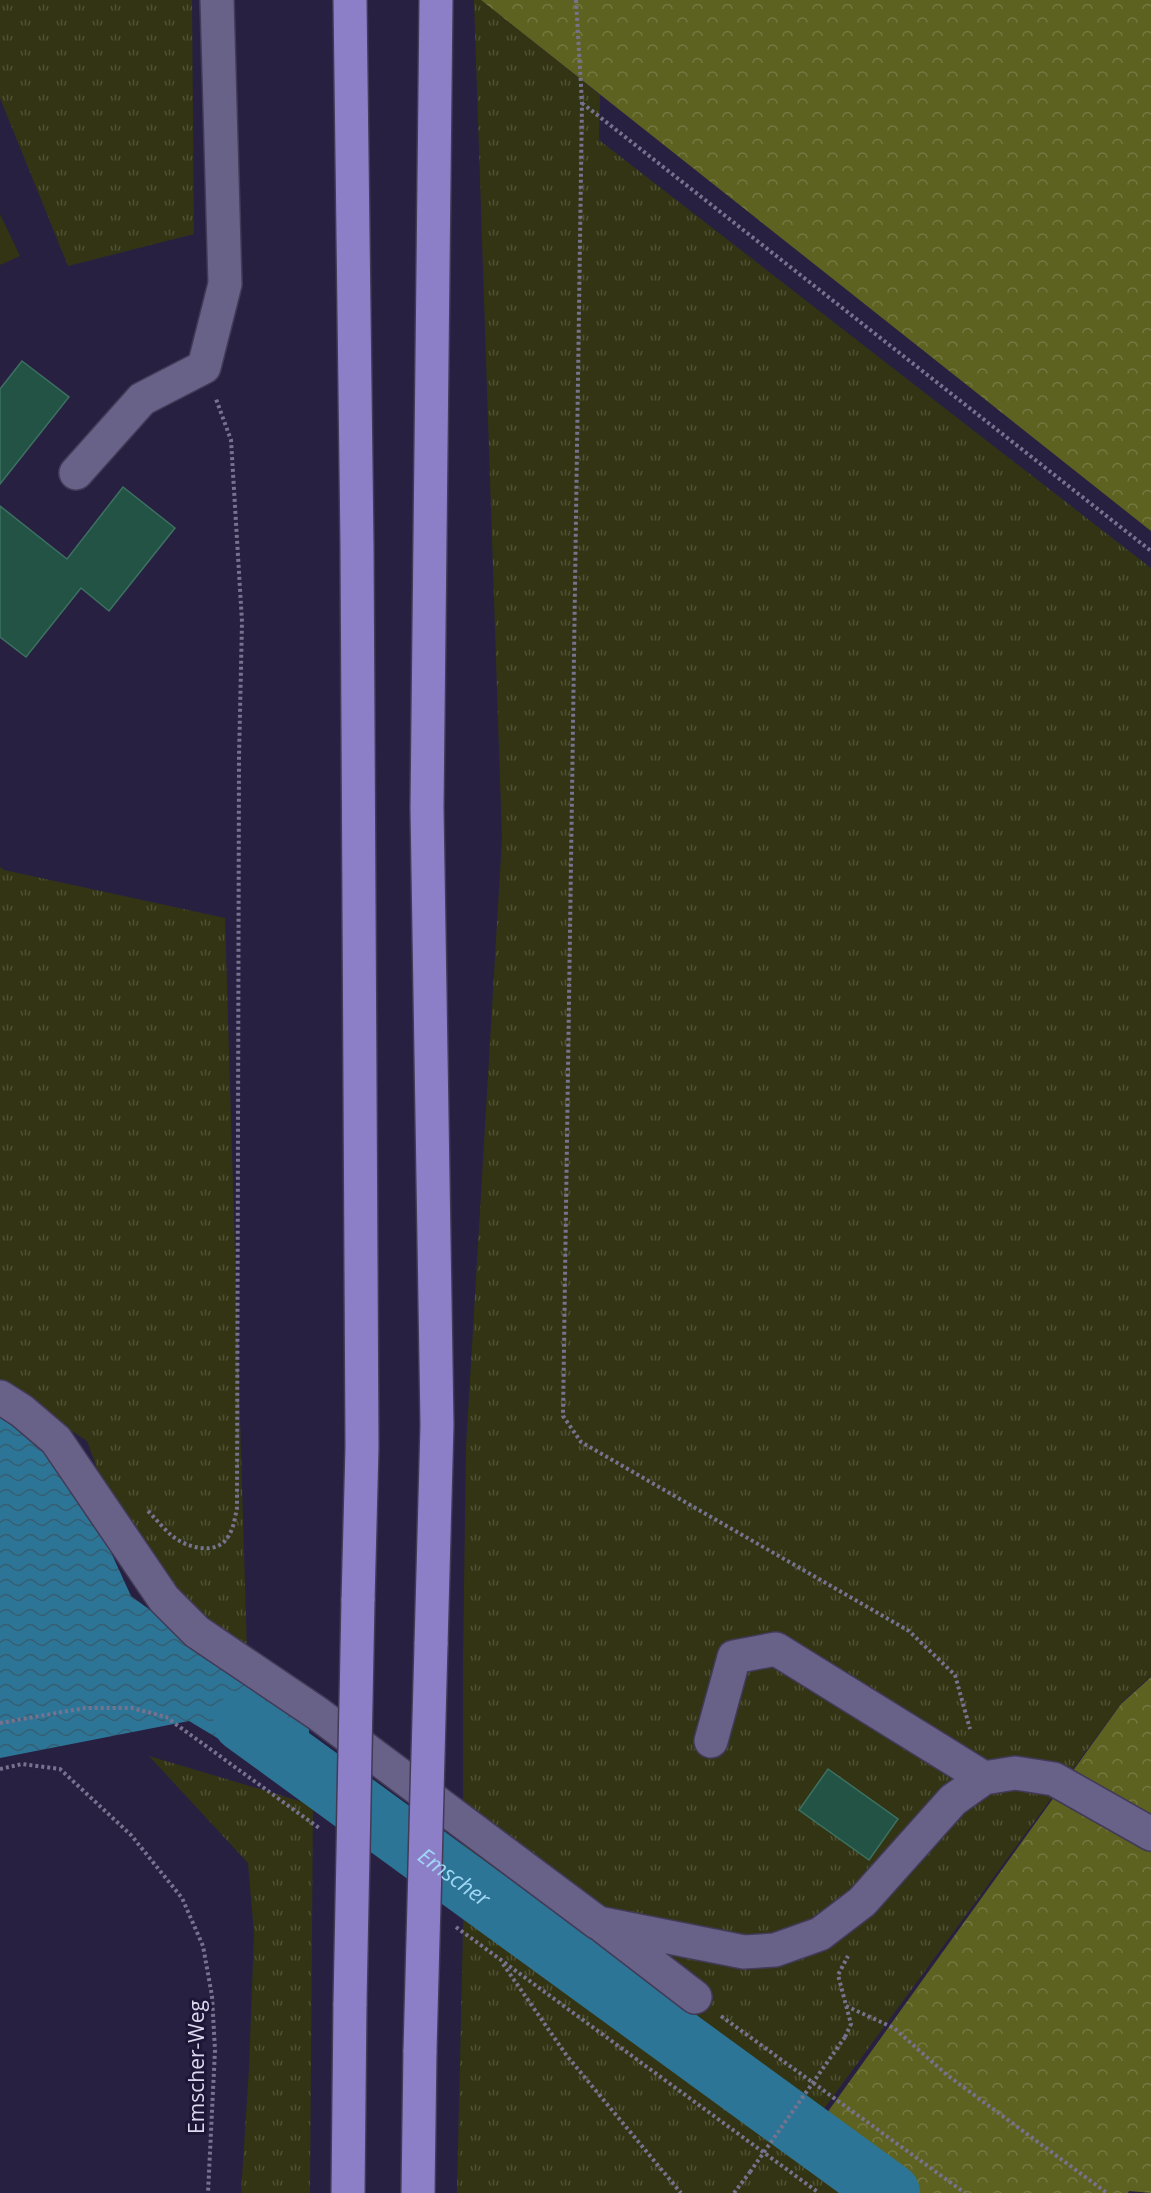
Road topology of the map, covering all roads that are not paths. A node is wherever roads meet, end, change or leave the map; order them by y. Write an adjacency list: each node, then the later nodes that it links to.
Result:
1 (217, 0): 4 (lane)
2 (350, 0): 11 (highway, bridge)
3 (436, 0): 12 (highway, bridge)
4 (76, 473)
5 (0, 1397): 9 (lane)
6 (711, 1741): 7 (lane)
7 (984, 1778): 8 (lane); 9 (lane)
8 (1151, 1834)
9 (598, 1923): 10 (lane)
10 (695, 1997)
11 (348, 2193)
12 (418, 2193)

